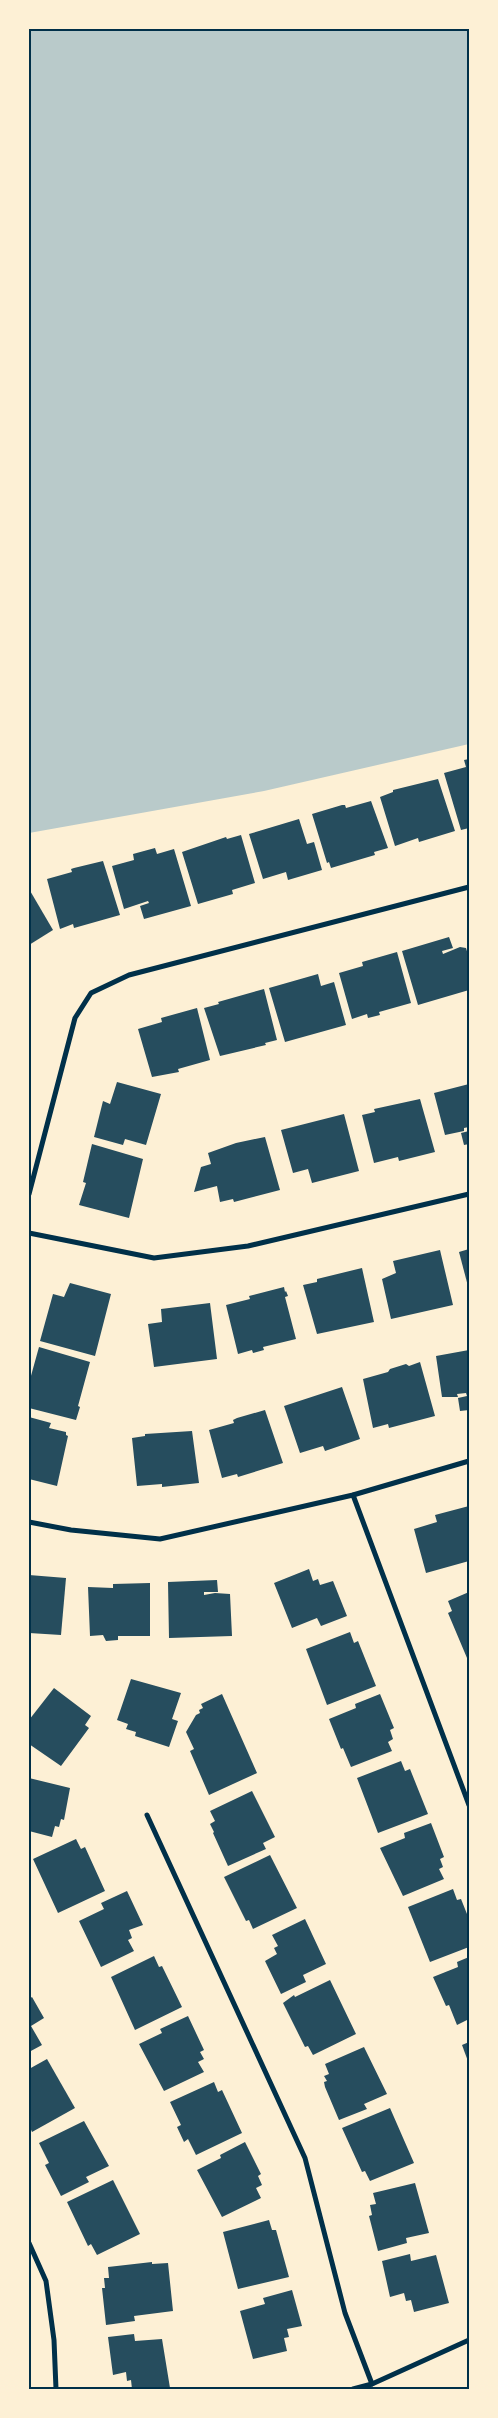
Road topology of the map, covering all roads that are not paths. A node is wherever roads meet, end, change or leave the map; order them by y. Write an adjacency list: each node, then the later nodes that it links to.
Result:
1 (469, 887): 2 (street)
2 (29, 1194)
3 (469, 1194): 4 (street)
4 (29, 1233)
5 (469, 1461): 6 (street)
6 (353, 1495): 7 (street); 8 (street)
7 (29, 1522)
8 (469, 1806)
9 (147, 1815): 12 (street)
10 (29, 2243): 13 (street)
11 (469, 2340): 12 (street)
12 (372, 2384): 14 (street)
13 (56, 2389)
14 (352, 2389)

